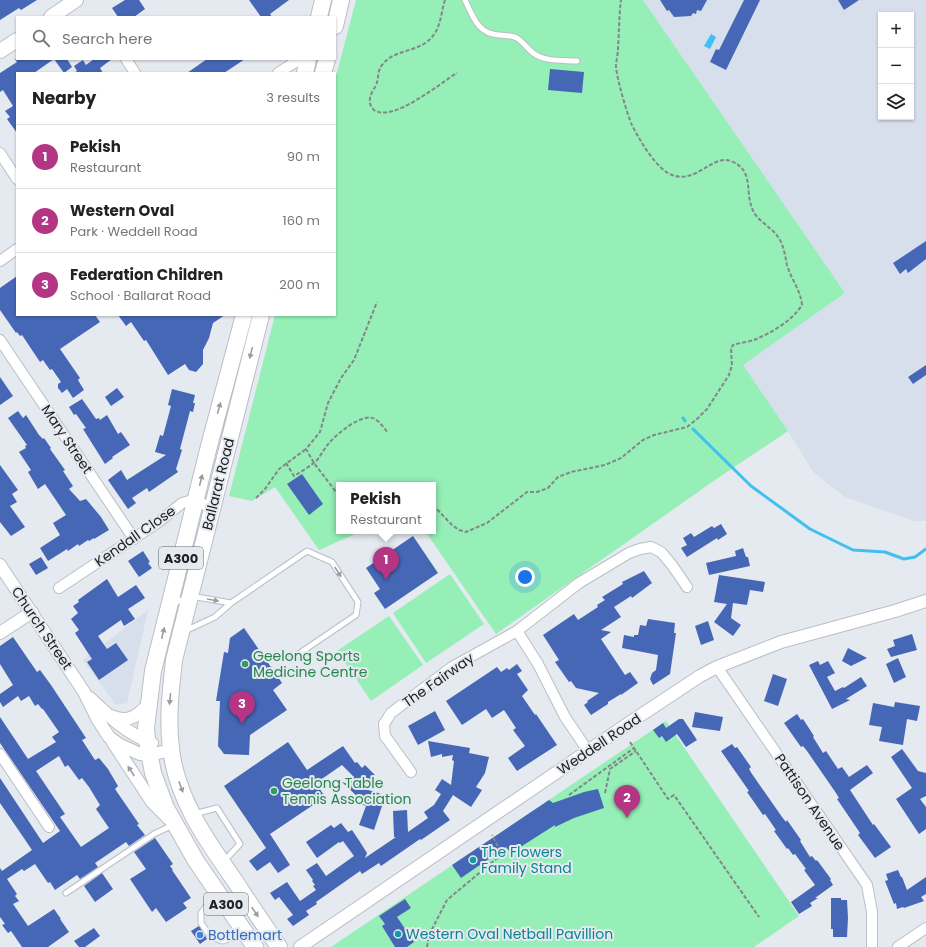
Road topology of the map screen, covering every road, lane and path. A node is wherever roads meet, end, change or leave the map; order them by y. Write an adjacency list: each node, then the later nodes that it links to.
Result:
1 (76, 0): 7 (main road)
2 (323, 0): 8 (highway)
3 (341, 0): 9 (highway)
4 (445, 0): 21 (path)
5 (465, 0): 16 (lane)
6 (621, 0): 37 (path)
7 (52, 16)
8 (319, 16)
9 (336, 22)
10 (16, 41): 11 (main road)
11 (0, 51)
12 (127, 60): 17 (street)
13 (298, 60): 18 (street)
14 (308, 60): 19 (highway)
15 (327, 60): 20 (highway)
16 (577, 61)
17 (134, 72)
18 (280, 72)
19 (304, 72)
20 (323, 72)
21 (458, 73)
22 (0, 154): 23 (street)
23 (16, 178)
24 (16, 250): 25 (street)
25 (0, 261)
26 (377, 302): 31 (path)
27 (244, 316): 36 (highway, Ballarat Road / A300, one-way to 27)
28 (261, 316): 38 (highway, Ballarat Road / A300, one-way to 38)
29 (0, 340): 39 (street, Mary Street)
30 (388, 433): 33 (path)
31 (306, 449): 32 (path); 33 (path)
32 (286, 463): 33 (path); 35 (path)
33 (314, 463): 34 (path)
34 (336, 492)
35 (256, 498)
36 (189, 501): 38 (street); 39 (street, Kendall Close); 46 (highway, Ballarat Road / A300)
37 (436, 508)
38 (212, 510): 43 (highway, Ballarat Road / A300)
39 (134, 539): 42 (street, Kendall Close)
40 (0, 565): 47 (street, Church Street)
41 (687, 587): 48 (street, The Fairway)
42 (59, 588)
43 (191, 596): 45 (lane, one-way to 45); 46 (lane); 50 (highway, Ballarat Road / A300)
44 (926, 601): 52 (street, Weddell Road)
45 (231, 603): 50 (lane); 51 (lane, one-way to 51)
46 (169, 605): 54 (highway, Ballarat Road / A300, one-way to 46)
47 (32, 612): 49 (street); 53 (street, Church Street)
48 (517, 631): 61 (street); 63 (street, The Fairway)
49 (0, 633)
50 (181, 633): 59 (highway, Ballarat Road / A300, one-way to 59)
51 (291, 659)
52 (717, 667): 61 (street, Weddell Road); 79 (street, Pattison Avenue)
53 (84, 692): 55 (street, Church Street); 56 (street, Church Street)
54 (148, 704): 55 (street); 58 (highway, Ballarat Road / A300)
55 (106, 713): 58 (street, Church Street)
56 (109, 737): 58 (street, Church Street); 67 (street, one-way to 56)
57 (630, 742): 60 (path)
58 (148, 748): 59 (street, Church Street); 67 (highway, A300)
59 (171, 750): 66 (highway, A300, one-way to 66)
60 (635, 750): 64 (path); 65 (path); 73 (path)
61 (588, 751): 77 (street, Weddell Road)
62 (0, 754): 68 (street)
63 (411, 772)
64 (605, 793)
65 (569, 795)
66 (193, 815): 70 (highway, A300); 70 (lane)
67 (174, 823): 71 (highway, A300); 72 (lane)
68 (49, 827)
69 (492, 835): 78 (path)
70 (222, 863): 76 (highway, A300, one-way to 76)
71 (217, 891): 75 (highway, A300); 75 (lane)
72 (66, 893)
73 (759, 917)
74 (926, 928): 80 (street)
75 (251, 940)
76 (279, 947)
77 (300, 947)
78 (427, 947)
79 (872, 947)
80 (898, 947)

